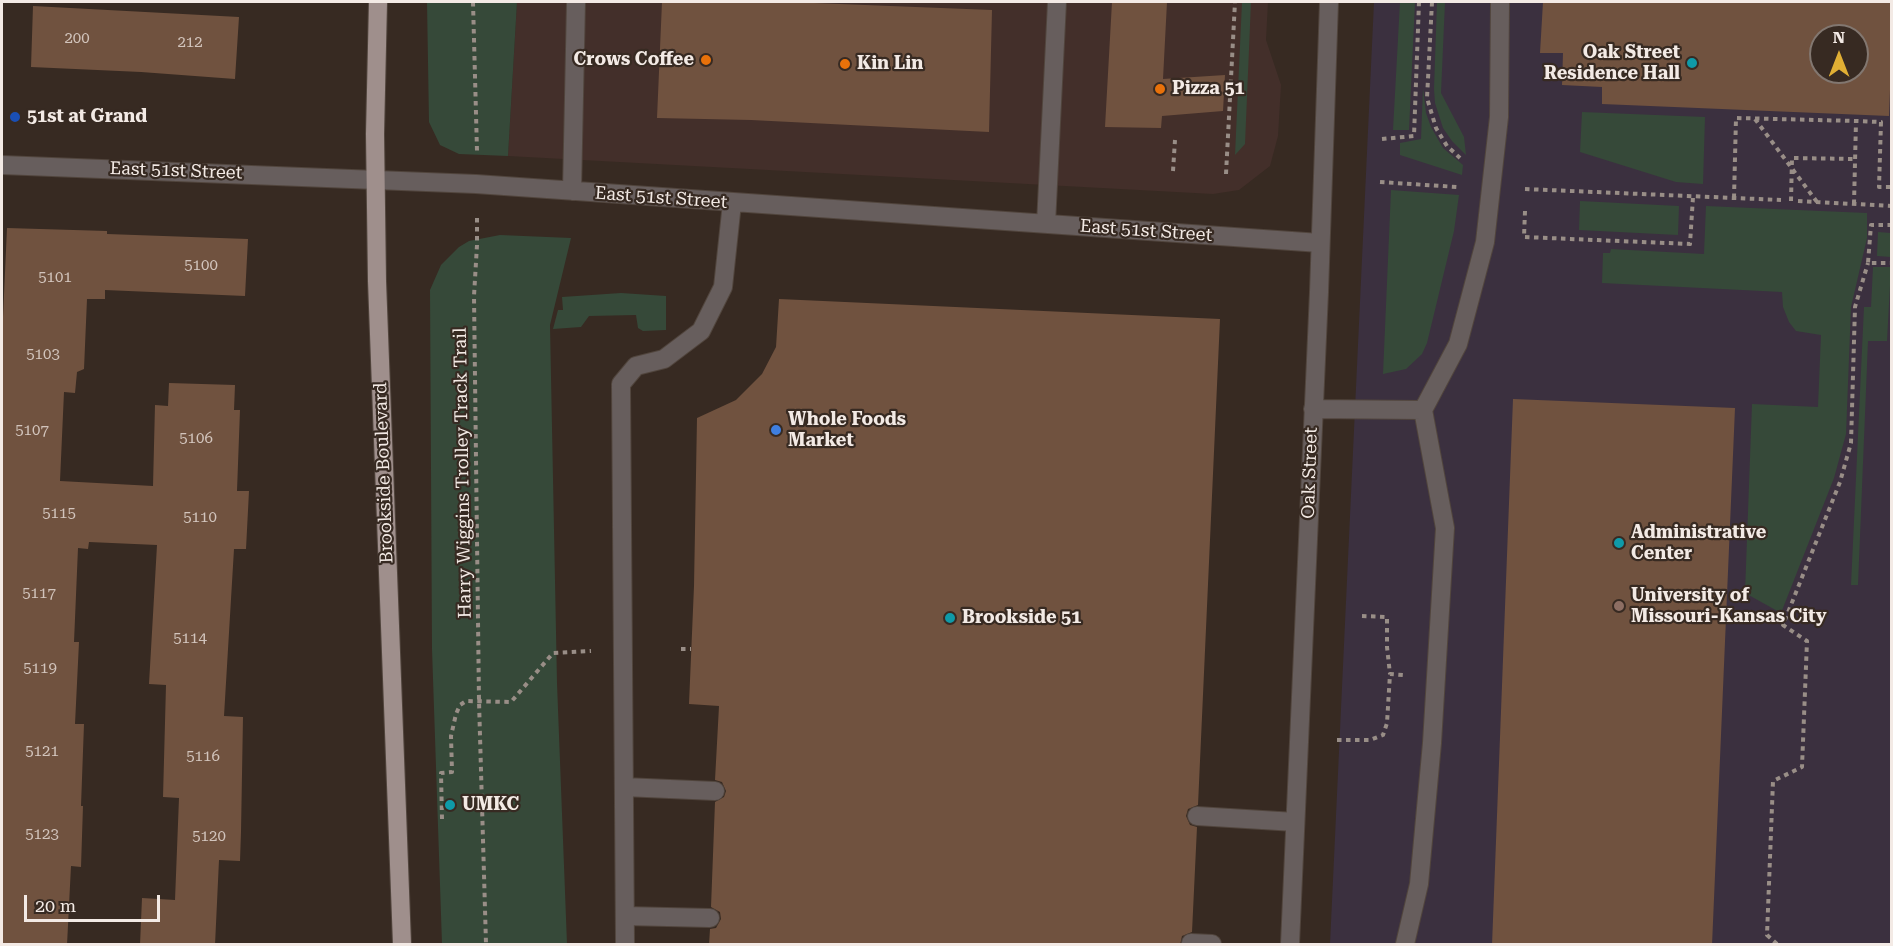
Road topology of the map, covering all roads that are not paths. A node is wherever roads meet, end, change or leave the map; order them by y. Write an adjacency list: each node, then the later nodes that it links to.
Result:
1 (378, 2): 7 (main road, Brookside Boulevard)
2 (576, 2): 8 (street)
3 (1057, 2): 10 (street)
4 (1329, 2): 11 (street, Oak Street)
5 (1500, 2): 13 (street)
6 (2, 165): 7 (street, East 51st Street)
7 (376, 179): 8 (street, East 51st Street); 21 (main road, Brookside Boulevard)
8 (572, 191): 9 (street, East 51st Street)
9 (732, 203): 10 (street, East 51st Street); 14 (street)
10 (1046, 224): 11 (street, East 51st Street)
11 (1320, 243): 12 (street, Oak Street)
12 (1313, 409): 13 (street); 17 (street, Oak Street)
13 (1423, 410): 25 (street)
14 (624, 787): 15 (street); 18 (street)
15 (715, 790)
16 (1197, 816): 17 (street)
17 (1295, 822): 24 (street, Oak Street)
18 (625, 916): 19 (street); 22 (street)
19 (710, 918)
20 (1191, 943): 23 (street)
21 (402, 945)
22 (625, 945)
23 (1212, 945)
24 (1290, 945)
25 (1405, 945)

